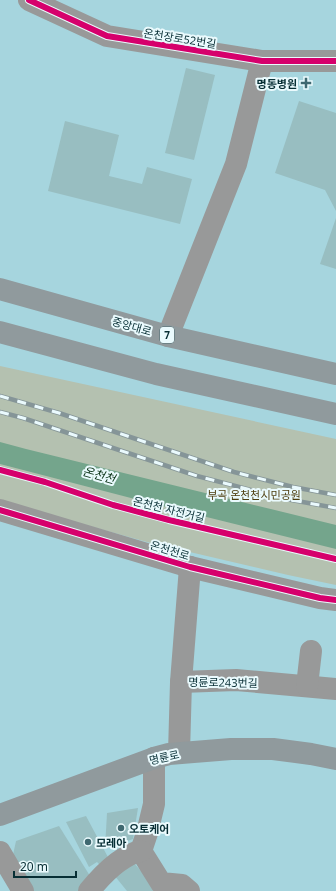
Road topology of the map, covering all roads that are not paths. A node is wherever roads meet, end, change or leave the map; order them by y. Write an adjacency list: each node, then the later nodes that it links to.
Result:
1 (29, 0): 2 (street, 온천장로52번길)
2 (262, 61): 3 (street, 온천장로52번길); 6 (street)
3 (336, 61)
4 (0, 288): 6 (main road, 중앙대로 / 7)
5 (0, 332): 8 (main road)
6 (168, 336): 7 (main road, 중앙대로 / 7)
7 (336, 374)
8 (336, 414)
9 (0, 510): 10 (street, 온천천로)
10 (190, 567): 11 (street, 온천천로); 13 (street)
11 (336, 600)
12 (311, 651): 14 (street)
13 (181, 682): 14 (street, 명륜로243번길); 16 (street, 명륜로243번길)
14 (307, 686): 15 (street, 명륜로243번길)
15 (336, 689)
16 (179, 753): 17 (main road, 명륜로); 18 (main road, 명륜로)
17 (154, 758): 19 (main road, 명륜로); 20 (street)
18 (336, 760)
19 (0, 815)
20 (141, 851): 23 (street); 24 (street)
21 (0, 852): 22 (street)
22 (23, 891)
23 (89, 891)
24 (189, 891)

